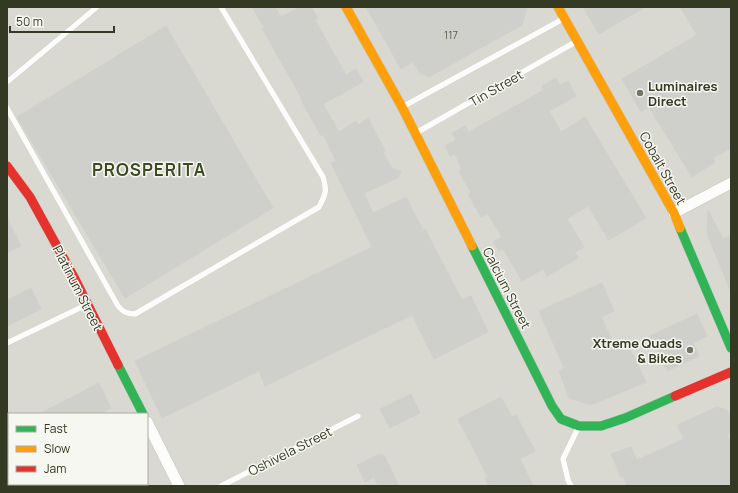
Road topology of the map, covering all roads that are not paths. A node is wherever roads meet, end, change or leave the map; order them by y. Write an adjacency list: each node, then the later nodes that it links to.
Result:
1 (97, 7): 7 (lane)
2 (221, 7): 9 (lane)
3 (346, 7): 8 (street, Calcium Street)
4 (558, 7): 5 (street, Cobalt Street)
5 (564, 18): 6 (street, Cobalt Street); 8 (lane)
6 (577, 41): 10 (lane, Tin Street); 13 (street, Cobalt Street)
7 (7, 82)
8 (402, 107): 10 (street, Calcium Street)
9 (7, 108)
10 (415, 134): 21 (street, Calcium Street)
11 (7, 166): 14 (street, Platinum Street)
12 (731, 183): 13 (street)
13 (674, 213): 16 (street, Cobalt Street)
14 (87, 304): 15 (lane); 18 (street, Platinum Street)
15 (7, 343)
16 (731, 348)
17 (731, 372): 21 (street, Calcium Street)
18 (142, 413)
19 (358, 416): 23 (lane, Oshivela Street)
20 (148, 424): 22 (street)
21 (579, 426): 24 (lane)
22 (180, 486)
23 (221, 486)
24 (571, 486)

